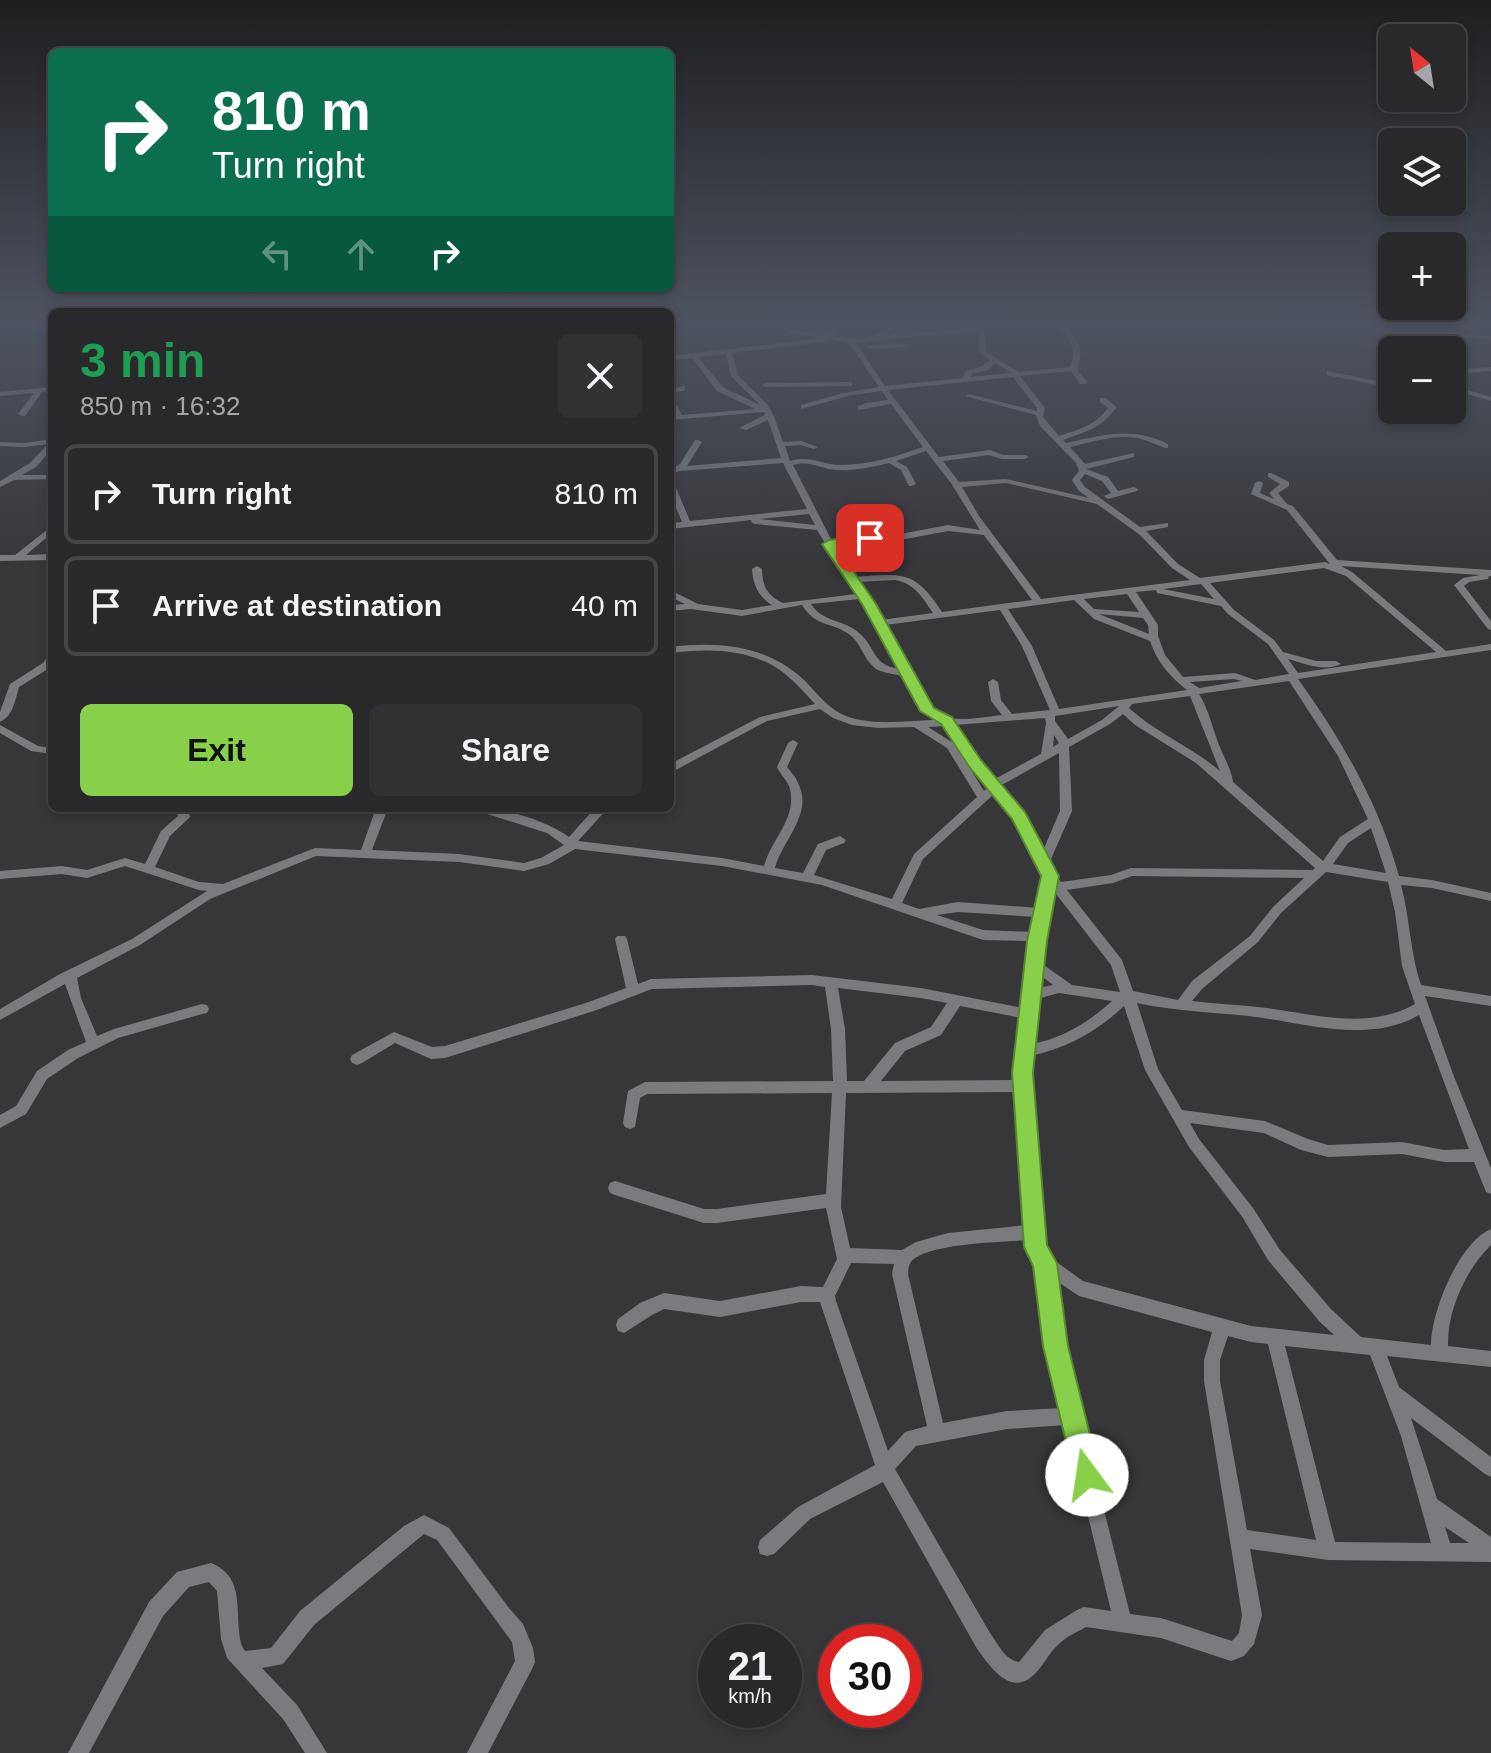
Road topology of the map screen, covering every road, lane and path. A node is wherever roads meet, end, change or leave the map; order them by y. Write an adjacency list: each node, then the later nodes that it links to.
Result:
1 (29, 403): 13 (street)
2 (747, 403): 12 (street)
3 (761, 403): 12 (street)
4 (822, 403): 10 (street)
5 (879, 403): 11 (street)
6 (894, 403): 25 (street)
7 (995, 403): 14 (street)
8 (1037, 403): 14 (street)
9 (1106, 403): 18 (street)
10 (804, 407)
11 (861, 408)
12 (766, 412): 15 (street); 16 (street); 21 (street)
13 (22, 414)
14 (1039, 414): 18 (street)
15 (674, 417)
16 (743, 428)
17 (698, 442): 26 (street)
18 (1060, 442): 22 (street); 33 (street)
19 (48, 443): 20 (street)
20 (0, 444)
21 (782, 444): 23 (street); 31 (street)
22 (1165, 446)
23 (814, 447)
24 (48, 448): 37 (street)
25 (927, 448): 29 (street); 30 (street)
26 (689, 453): 32 (street); 34 (street)
27 (1131, 455): 33 (street)
28 (1025, 457): 30 (street)
29 (888, 459): 31 (street); 40 (street)
30 (936, 460): 42 (street)
31 (787, 462): 32 (street); 49 (street)
32 (708, 464): 34 (street)
33 (1083, 469): 38 (street); 46 (street)
34 (674, 471)
35 (1271, 475): 48 (street)
36 (48, 477): 37 (street)
37 (13, 478): 41 (street)
38 (1077, 483): 45 (street); 47 (street)
39 (1259, 483): 48 (street)
40 (912, 484)
41 (0, 485)
42 (957, 485): 45 (street); 50 (street)
43 (1134, 489): 46 (street)
44 (674, 493): 52 (street)
45 (1054, 493): 47 (street)
46 (1115, 493): 47 (street)
47 (1102, 501): 57 (street)
48 (1283, 504): 64 (street)
49 (811, 511): 51 (street); 55 (street)
50 (974, 515): 56 (street); 59 (street)
51 (732, 518): 52 (street); 55 (street)
52 (687, 524): 54 (street)
53 (1165, 525): 57 (street)
54 (674, 526)
55 (820, 528): 60 (street)
56 (962, 529): 59 (street); 60 (street)
57 (1138, 530): 67 (street)
58 (48, 532): 63 (street)
59 (986, 533): 79 (street)
60 (829, 544): 70 (street)
61 (48, 557): 63 (street)
62 (0, 558): 63 (street)
63 (17, 558)
64 (1336, 566): 66 (street); 68 (street); 94 (street)
65 (757, 569): 80 (street)
66 (1440, 569): 69 (street); 72 (street)
67 (1187, 574): 68 (street); 71 (street)
68 (1246, 574): 71 (street)
69 (1491, 574): 72 (street)
70 (851, 580): 76 (street); 87 (street)
71 (1201, 581): 73 (street); 81 (street)
72 (1459, 585): 89 (street)
73 (1149, 588): 74 (street); 81 (street)
74 (1130, 591): 77 (street); 86 (street)
75 (674, 595): 82 (street)
76 (863, 596): 78 (street); 88 (street)
77 (1077, 598): 79 (street); 85 (street)
78 (805, 602): 80 (street); 97 (street)
79 (1038, 602): 84 (street)
80 (780, 605): 82 (street)
81 (1224, 605): 93 (street)
82 (700, 607): 83 (street)
83 (674, 608)
84 (1003, 608): 87 (street); 105 (street)
85 (1089, 610): 86 (street); 90 (street)
86 (1145, 615): 90 (street)
87 (940, 616): 88 (street)
88 (880, 623): 97 (street)
89 (1491, 627)
90 (1152, 639): 99 (street)
91 (1491, 647): 94 (street)
92 (674, 650): 103 (street)
93 (1280, 654): 96 (street); 98 (street)
94 (1445, 655): 96 (street)
95 (48, 664): 107 (street)
96 (1358, 667): 98 (street)
97 (906, 673): 108 (street)
98 (1291, 673): 101 (street); 124 (street)
99 (1180, 680): 101 (street); 102 (street)
100 (993, 682): 106 (street)
101 (1255, 683): 102 (street)
102 (1194, 691): 104 (street); 116 (street)
103 (823, 705): 109 (street); 115 (street)
104 (1127, 705): 105 (street); 112 (street); 116 (street)
105 (1052, 717): 106 (street); 112 (street); 114 (street)
106 (1010, 718): 108 (street)
107 (0, 719)
108 (948, 722): 109 (street); 117 (street)
109 (914, 723): 118 (street)
110 (0, 728): 113 (street)
111 (793, 743): 132 (street)
112 (1065, 743): 114 (street); 136 (street)
113 (48, 751)
114 (1046, 756): 117 (street)
115 (674, 767)
116 (1227, 783): 133 (street)
117 (994, 786): 118 (street); 136 (street)
118 (983, 798): 140 (street)
119 (183, 812): 131 (street)
120 (381, 812): 129 (street)
121 (495, 812): 125 (street)
122 (527, 812): 125 (street)
123 (599, 812): 128 (street)
124 (1375, 820): 133 (street); 137 (street)
125 (526, 822): 126 (street)
126 (558, 834): 128 (street); 130 (street)
127 (840, 840): 135 (street)
128 (572, 844): 130 (street); 132 (street)
129 (365, 854): 130 (street); 138 (street)
130 (555, 854)
131 (148, 869): 134 (street); 138 (street)
132 (769, 870): 135 (street)
133 (1321, 870): 136 (street); 137 (street); 156 (street)
134 (0, 875)
135 (807, 877): 140 (street)
136 (1050, 877): 142 (street); 153 (street)
137 (1393, 879): 139 (street); 152 (street)
138 (225, 886): 147 (street)
139 (1491, 897)
140 (895, 905): 141 (street)
141 (917, 913): 142 (street); 144 (street)
142 (1041, 913): 143 (street)
143 (1038, 937): 144 (street); 146 (street)
144 (1010, 938): 146 (street)
145 (621, 939): 150 (street)
146 (1036, 962): 149 (street); 151 (street)
147 (71, 975): 159 (street); 161 (street)
148 (831, 983): 150 (street); 154 (street); 164 (street)
149 (1060, 988): 151 (street); 153 (street)
150 (633, 990): 163 (street)
151 (1034, 990): 160 (street)
152 (1417, 990): 155 (street); 157 (street)
153 (1128, 997): 156 (street); 162 (street); 167 (street)
154 (957, 999): 160 (street); 165 (street)
155 (1491, 1001)
156 (1181, 1006): 157 (street)
157 (1422, 1007): 170 (street)
158 (202, 1009): 161 (street)
159 (0, 1015)
160 (1031, 1015): 162 (street)
161 (93, 1043): 168 (street)
162 (1026, 1051): 166 (street)
163 (357, 1059)
164 (840, 1086): 165 (street); 169 (street); 173 (street)
165 (868, 1086): 166 (street)
166 (1023, 1086): 174 (street)
167 (1177, 1115): 170 (street); 185 (street)
168 (0, 1122)
169 (630, 1123)
170 (1479, 1155): 171 (street)
171 (1491, 1187)
172 (615, 1188): 173 (street)
173 (833, 1200): 176 (street)
174 (1034, 1232): 177 (street); 178 (street)
175 (1491, 1236): 186 (street)
176 (845, 1255): 177 (street); 181 (street)
177 (905, 1257): 190 (street)
178 (1045, 1263): 179 (street); 180 (street)
179 (1066, 1280): 180 (street); 183 (street)
180 (1047, 1291): 189 (street)
181 (827, 1295): 182 (street); 191 (street)
182 (624, 1325)
183 (1222, 1327): 184 (street); 194 (street)
184 (1274, 1336): 185 (street); 196 (street)
185 (1366, 1346): 186 (street); 188 (street)
186 (1440, 1354): 187 (street)
187 (1491, 1359)
188 (1393, 1393): 192 (street); 193 (street)
189 (1072, 1416): 190 (street); 199 (street)
190 (937, 1433): 191 (street)
191 (885, 1468): 195 (street); 199 (street)
192 (1491, 1468)
193 (1431, 1506): 197 (street); 198 (street)
194 (1238, 1538): 196 (street); 199 (street)
195 (767, 1547)
196 (1328, 1551): 198 (street)
197 (1491, 1551): 198 (street)
198 (1443, 1552)
199 (1123, 1623)
200 (241, 1661): 201 (street); 202 (street); 203 (street)
201 (78, 1753)
202 (317, 1753)
203 (477, 1753)

